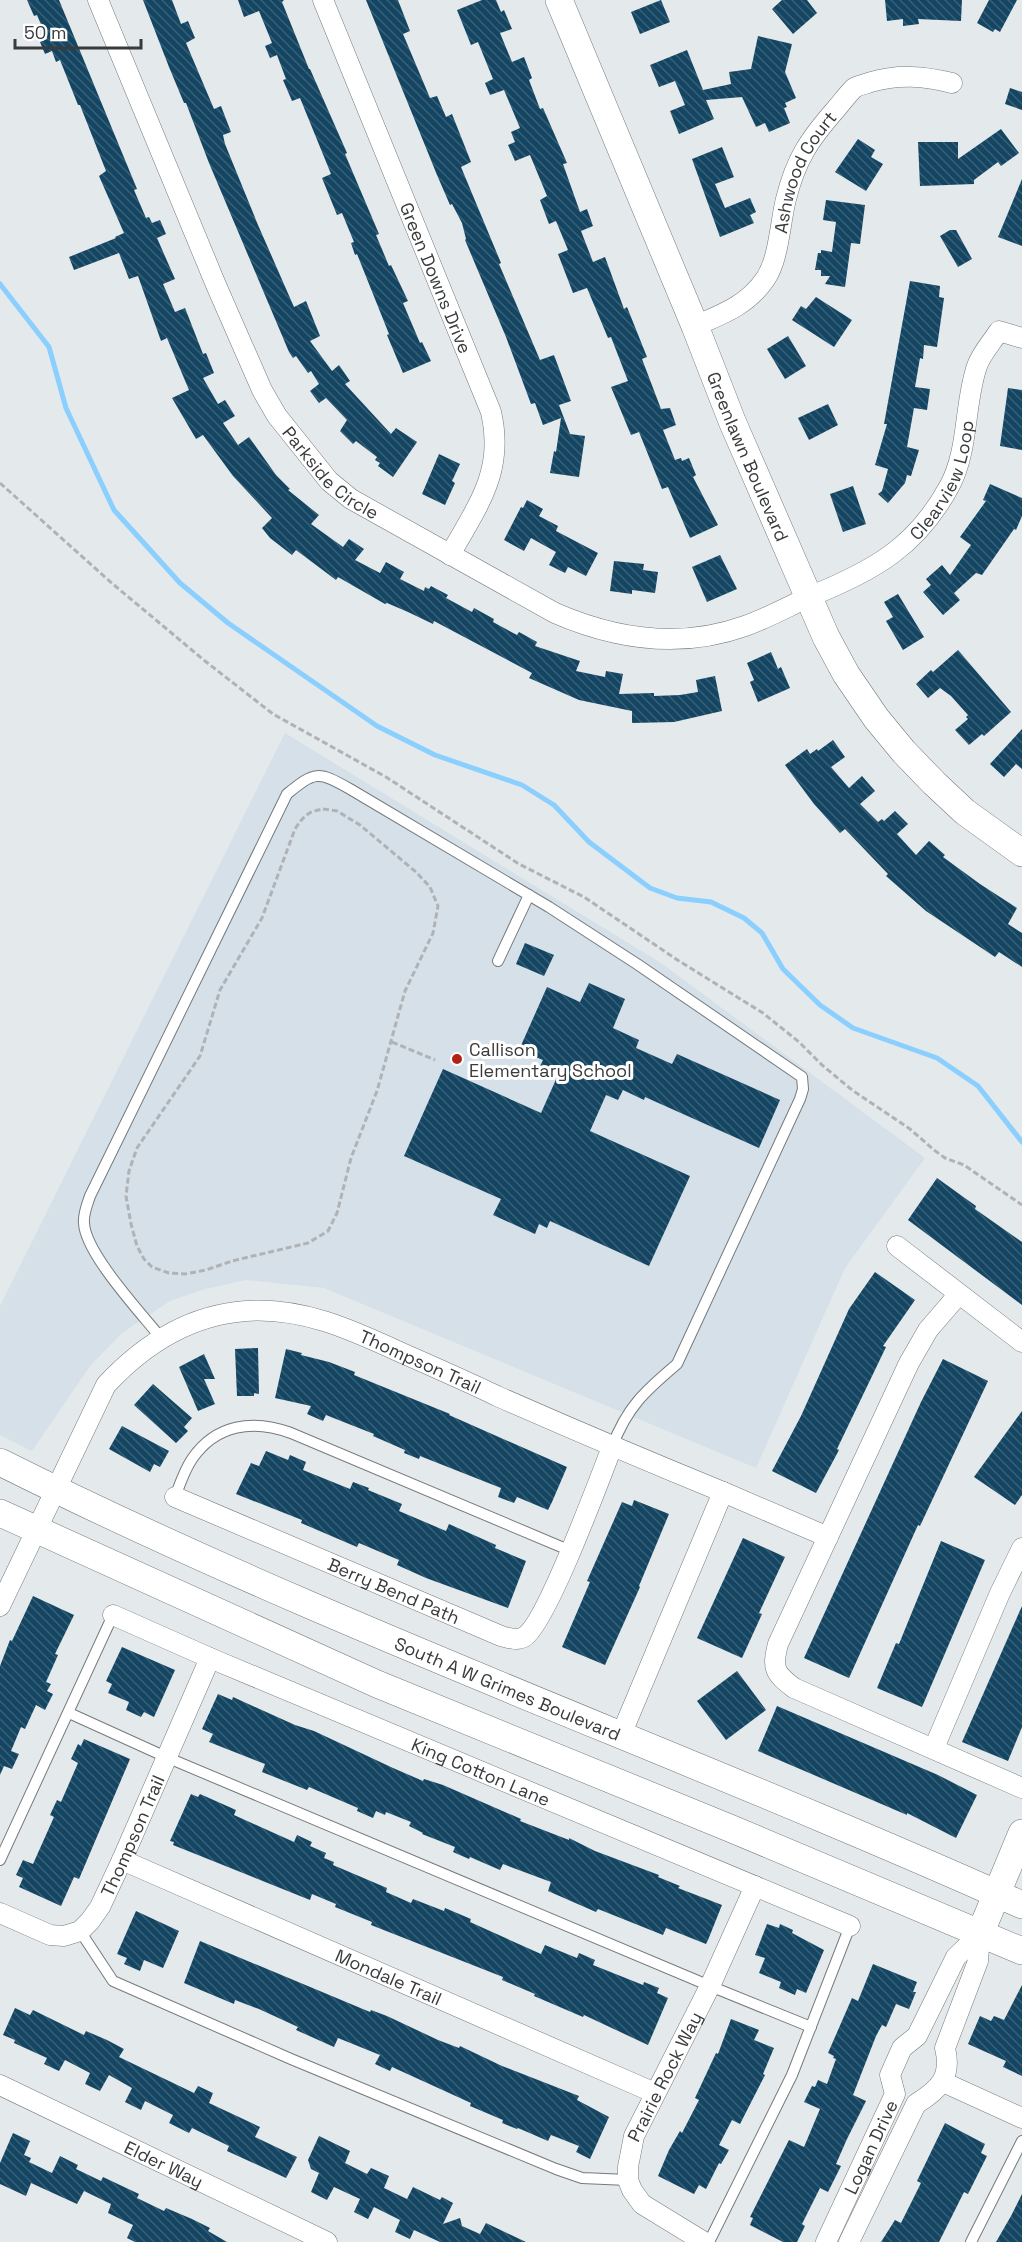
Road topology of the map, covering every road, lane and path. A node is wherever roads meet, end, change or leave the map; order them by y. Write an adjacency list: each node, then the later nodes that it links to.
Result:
1 (98, 0): 8 (street, Parkside Circle)
2 (322, 0): 8 (street, Green Downs Drive)
3 (559, 0): 5 (main road, Greenlawn Boulevard)
4 (952, 83): 5 (street, Ashwood Court)
5 (695, 326): 9 (main road, Greenlawn Boulevard)
6 (1022, 338): 9 (street, Clearview Loop)
7 (0, 483): 15 (path)
8 (450, 555): 9 (street, Parkside Circle)
9 (808, 598): 10 (main road, Greenlawn Boulevard)
10 (1022, 853)
11 (529, 895): 12 (lane); 18 (lane); 20 (lane)
12 (498, 961)
13 (392, 1041): 13 (path); 14 (path)
14 (435, 1060)
15 (1022, 1205)
16 (897, 1246): 17 (street)
17 (958, 1294): 19 (street); 27 (street)
18 (161, 1338): 20 (street, Thompson Trail); 22 (street, Thompson Trail)
19 (1022, 1342)
20 (612, 1447): 23 (street, Thompson Trail); 29 (street)
21 (0, 1462): 22 (main road, South A W Grimes Boulevard)
22 (56, 1490): 26 (street, Thompson Trail); 34 (main road, South A W Grimes Boulevard)
23 (723, 1492): 27 (street, Thompson Trail); 34 (street)
24 (175, 1497): 29 (lane); 29 (street, Berry Bend Path)
25 (0, 1513): 26 (main road)
26 (35, 1531): 30 (street, Thompson Trail); 47 (main road)
27 (828, 1537): 35 (street)
28 (1022, 1548): 35 (street)
29 (571, 1551)
30 (0, 1606)
31 (113, 1615): 32 (street, King Cotton Lane); 33 (lane)
32 (210, 1658): 36 (street, Thompson Trail); 41 (street, King Cotton Lane)
33 (69, 1713): 36 (lane); 39 (lane)
34 (621, 1734): 42 (main road, South A W Grimes Boulevard)
35 (934, 1748): 37 (street)
36 (166, 1757): 40 (street, Thompson Trail); 49 (lane)
37 (1022, 1788)
38 (1022, 1833): 42 (main road, Logan Drive)
39 (0, 1860)
40 (122, 1860): 46 (street, Thompson Trail); 55 (street, Mondale Trail)
41 (755, 1886): 45 (street, King Cotton Lane); 49 (street, Prairie Rock Way)
42 (996, 1893): 43 (main road, South A W Grimes Boulevard); 47 (main road, Logan Drive)
43 (1022, 1905)
44 (0, 1913): 46 (street)
45 (850, 1926): 50 (lane)
46 (80, 1931): 60 (lane)
47 (980, 1934): 48 (main road); 51 (street, Logan Drive); 52 (street, Logan Drive)
48 (1022, 1951)
49 (710, 1986): 50 (lane); 55 (street, Prairie Rock Way)
50 (811, 2027): 63 (lane)
51 (917, 2036): 52 (street); 56 (street, Logan Drive)
52 (945, 2048): 53 (street, Logan Drive)
53 (943, 2082): 57 (street, Logan Drive); 58 (street)
54 (0, 2085): 61 (street, Elder Way)
55 (655, 2093): 60 (street, Prairie Rock Way)
56 (895, 2094): 57 (street); 64 (street, Logan Drive)
57 (916, 2104): 65 (street, Logan Drive)
58 (1022, 2118)
59 (1022, 2141): 66 (lane)
60 (628, 2180): 62 (street)
61 (327, 2242)
62 (704, 2242)
63 (709, 2242)
64 (826, 2242)
65 (849, 2242)
66 (971, 2242)

